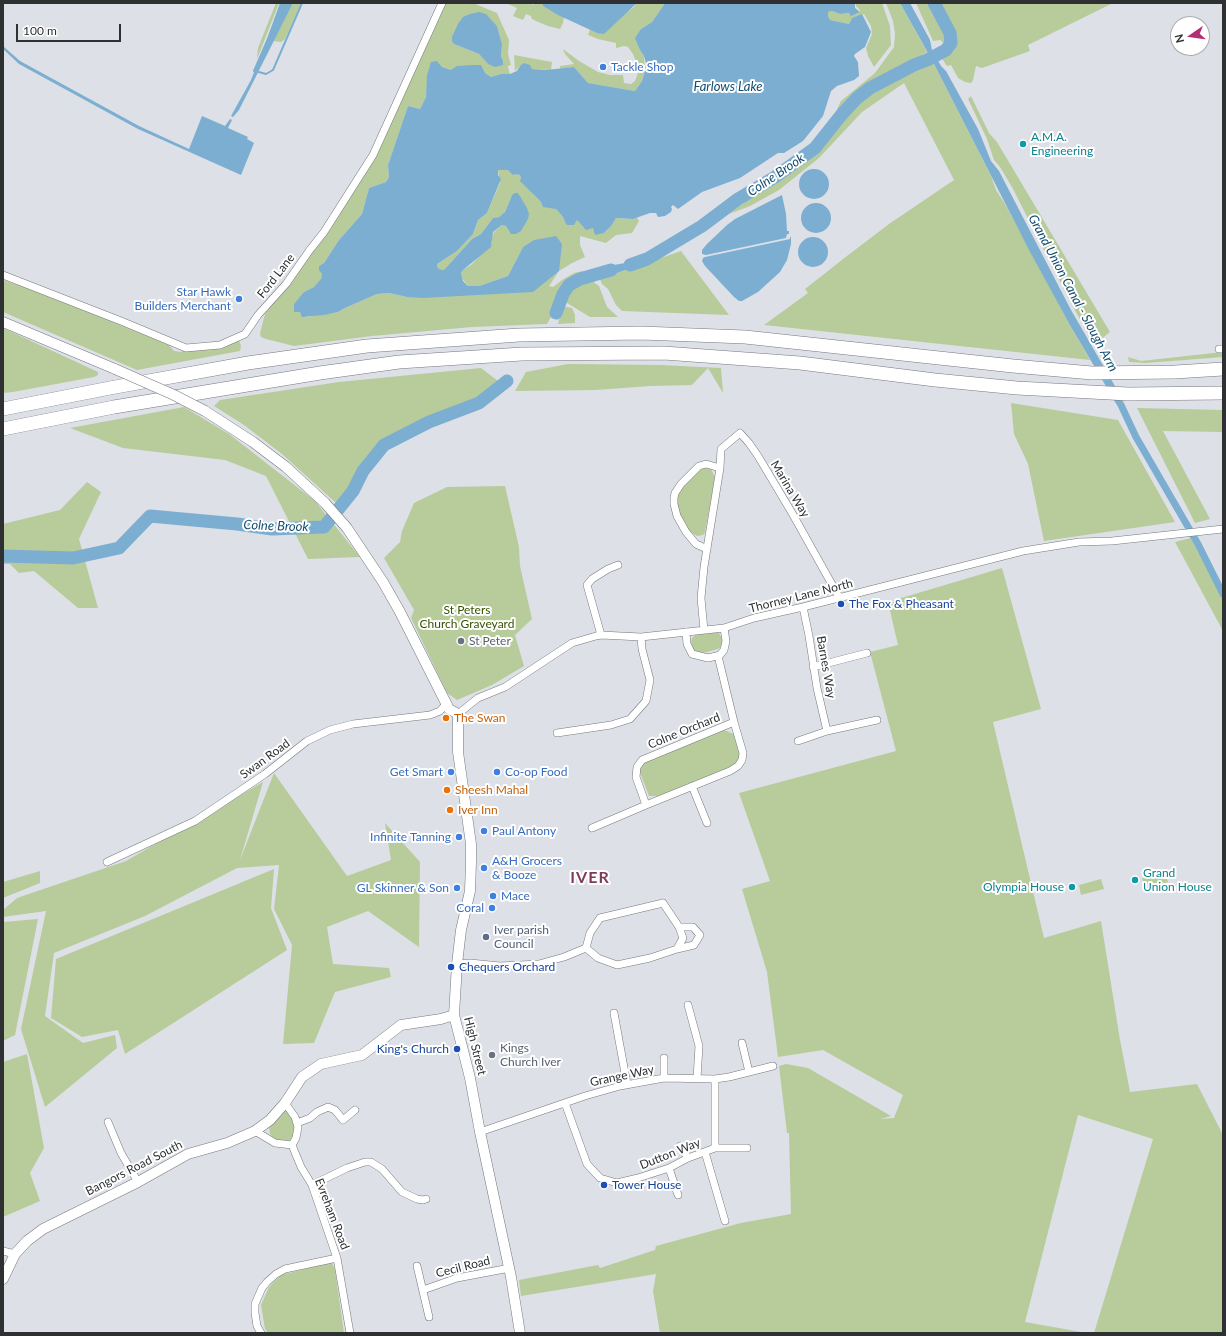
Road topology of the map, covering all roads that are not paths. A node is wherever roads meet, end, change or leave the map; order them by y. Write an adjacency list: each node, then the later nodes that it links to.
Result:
1 (442, 3): 2 (street, Ford Lane)
2 (3, 275)
3 (3, 322): 22 (main road, bridge)
4 (1223, 369): 6 (highway)
5 (1223, 393): 7 (highway)
6 (3, 409)
7 (3, 428)
8 (720, 468): 10 (street); 10 (street); 12 (street, Marina Way)
9 (1223, 529): 12 (street, Thorney Lane North)
10 (707, 549): 15 (street)
11 (618, 565): 17 (street)
12 (839, 597): 13 (street, Thorney Lane North)
13 (803, 607): 14 (street, Thorney Lane North); 21 (street, Barnes Way)
14 (724, 628): 15 (street, Thorney Lane North); 20 (street)
15 (704, 630): 16 (street, Thorney Lane North)
16 (686, 632): 18 (street, Thorney Lane North); 20 (street)
17 (601, 635): 18 (street, Thorney Lane North); 23 (street, Thorney Lane North)
18 (641, 637): 27 (street)
19 (867, 653): 21 (street)
20 (718, 656): 25 (street, Colne Orchard)
21 (813, 667): 26 (street, Barnes Way)
22 (446, 704): 23 (main road); 33 (street, Swan Road)
23 (458, 714): 37 (main road, High Street)
24 (877, 720): 26 (street)
25 (734, 722): 29 (street, Colne Orchard); 30 (street, Colne Orchard)
26 (827, 731): 28 (street)
27 (557, 733)
28 (798, 741)
29 (692, 786): 30 (street, Colne Orchard); 31 (street)
30 (646, 805): 32 (street, Colne Orchard)
31 (707, 823)
32 (592, 828)
33 (107, 862)
34 (679, 927): 35 (street); 36 (street); 36 (street)
35 (586, 948): 36 (street); 37 (street)
36 (677, 949)
37 (457, 964): 40 (main road, High Street)
38 (688, 1005): 46 (street)
39 (614, 1013): 48 (street)
40 (454, 1015): 49 (main road, Bangors Road South); 55 (main road, High Street)
41 (742, 1043): 44 (street)
42 (664, 1058): 45 (street)
43 (773, 1066): 44 (street, Grange Way)
44 (749, 1072): 47 (street, Grange Way)
45 (664, 1078): 46 (street, Grange Way); 48 (street, Grange Way)
46 (697, 1078): 47 (street, Grange Way)
47 (715, 1078): 58 (street, Dutton Way)
48 (627, 1084): 50 (street, Grange Way)
49 (285, 1103): 53 (street); 54 (main road, Bangors Road South)
50 (565, 1104): 55 (street, Grange Way); 62 (street, Dutton Way)
51 (355, 1110): 53 (street)
52 (108, 1122): 63 (street)
53 (297, 1123): 56 (street)
54 (255, 1131): 56 (street); 63 (main road, Bangors Road South)
55 (480, 1132): 72 (main road, High Street)
56 (292, 1146): 64 (street, Evreham Road)
57 (680, 1146): 61 (street)
58 (715, 1148): 59 (street); 60 (street, Dutton Way)
59 (748, 1148)
60 (705, 1152): 61 (street, Dutton Way); 67 (street)
61 (688, 1158): 62 (street, Dutton Way)
62 (669, 1168): 65 (street)
63 (138, 1182): 69 (main road, Bangors Road South)
64 (312, 1185): 66 (street); 70 (street, Evreham Road)
65 (678, 1195)
66 (426, 1199)
67 (725, 1221)
68 (3, 1251): 69 (street)
69 (15, 1254): 73 (main road, Bangors Road South)
70 (337, 1258): 76 (street); 77 (street, Evreham Road)
71 (417, 1266): 74 (street)
72 (510, 1268): 74 (street, Cecil Road); 78 (main road, High Street)
73 (3, 1279)
74 (423, 1290): 75 (street)
75 (429, 1317)
76 (261, 1333)
77 (350, 1333)
78 (520, 1333)

